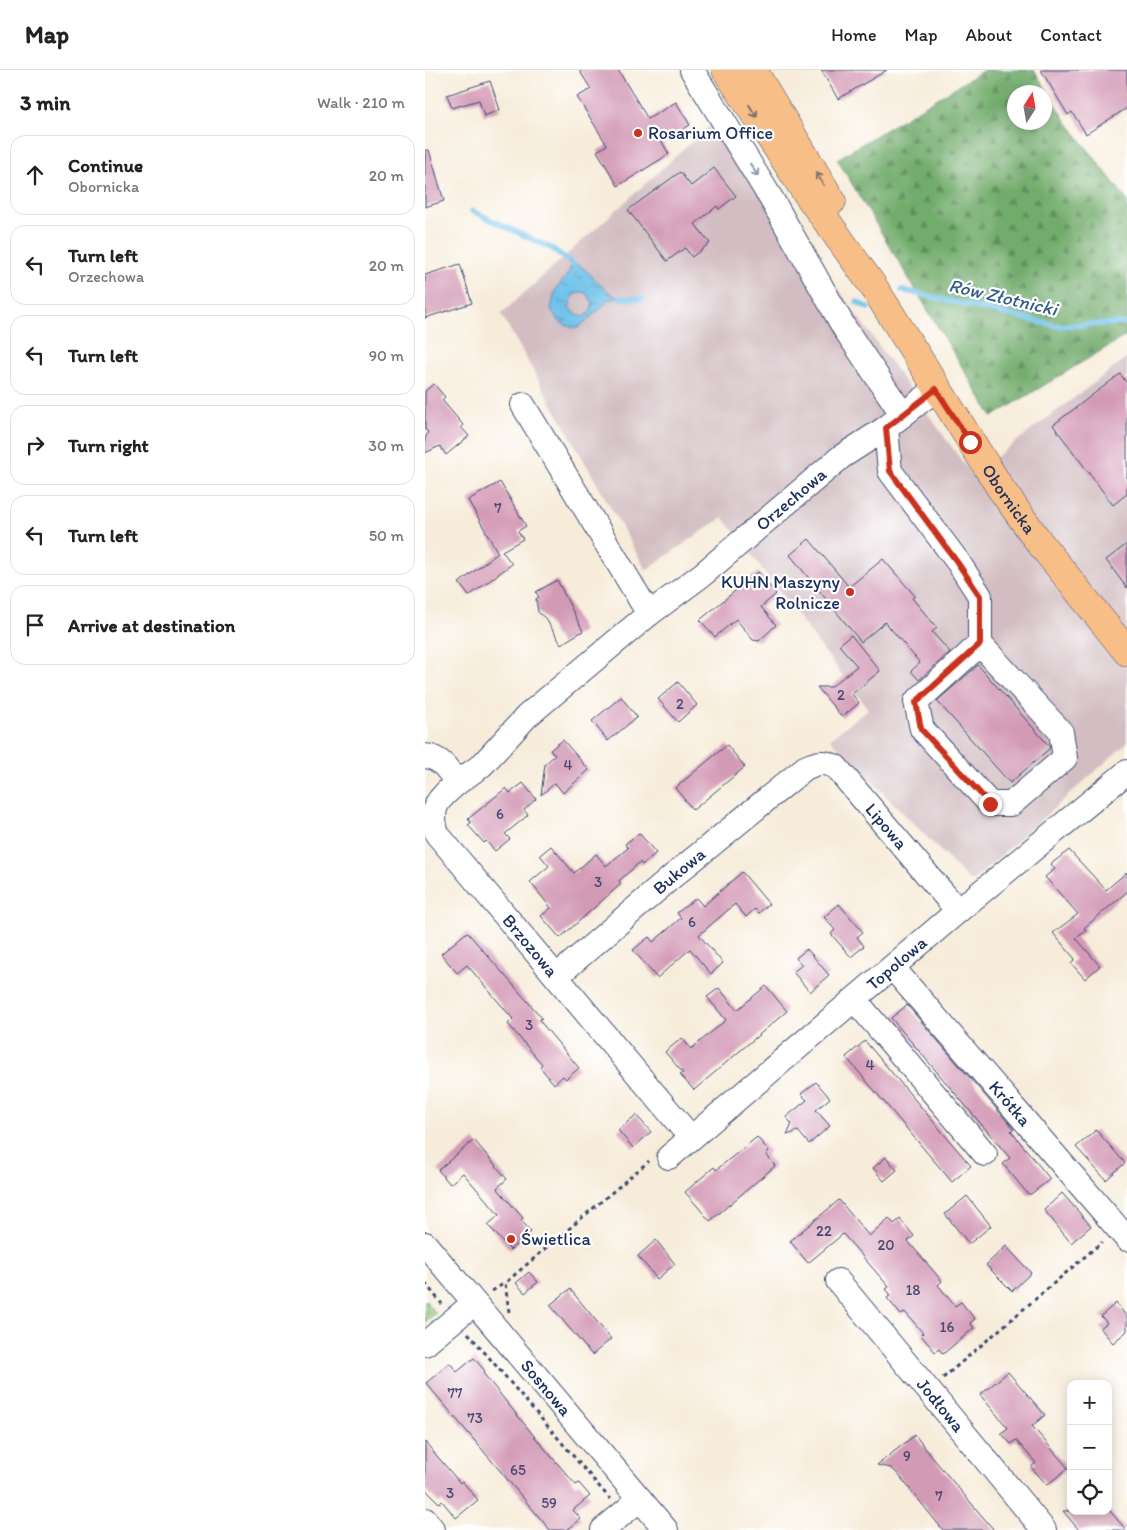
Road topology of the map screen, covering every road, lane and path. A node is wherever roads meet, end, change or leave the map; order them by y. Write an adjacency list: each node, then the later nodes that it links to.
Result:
1 (692, 70): 5 (street, one-way to 5)
2 (726, 70): 4 (main road, Obornicka, one-way to 4)
3 (753, 70): 6 (main road, Obornicka, one-way to 3)
4 (803, 188): 5 (street); 6 (main road, Obornicka)
5 (772, 200): 9 (street)
6 (873, 286): 7 (main road, Obornicka)
7 (936, 389): 9 (street, Orzechowa); 12 (main road, Obornicka)
8 (523, 405): 10 (street)
9 (895, 421): 10 (street, Orzechowa); 11 (street)
10 (649, 614): 16 (street, Orzechowa)
11 (980, 644): 11 (street)
12 (1127, 652)
13 (425, 756): 16 (street)
14 (805, 768): 17 (street, Lipowa); 19 (street, Bukowa)
15 (1127, 772): 17 (street, Topolowa)
16 (457, 783): 19 (street, Brzozowa)
17 (958, 911): 18 (street, Topolowa)
18 (893, 968): 20 (street, Topolowa); 24 (street, Krótka)
19 (557, 976): 21 (street, Brzozowa)
20 (855, 1000): 21 (street, Topolowa); 22 (street)
21 (691, 1138): 23 (street, Topolowa)
22 (985, 1154)
23 (669, 1157)
24 (1116, 1240): 31 (path)
25 (425, 1244): 28 (street, Sosnowa)
26 (838, 1281): 31 (street, Jodłowa)
27 (425, 1283): 29 (path)
28 (475, 1303): 29 (street); 32 (street, Sosnowa)
29 (455, 1318): 30 (street); 33 (path)
30 (425, 1344)
31 (927, 1391): 38 (street, Jodłowa)
32 (640, 1499): 33 (street); 37 (street, Sosnowa)
33 (622, 1514): 36 (street)
34 (425, 1520): 35 (street)
35 (433, 1530)
36 (603, 1530)
37 (666, 1530)
38 (1044, 1530)

